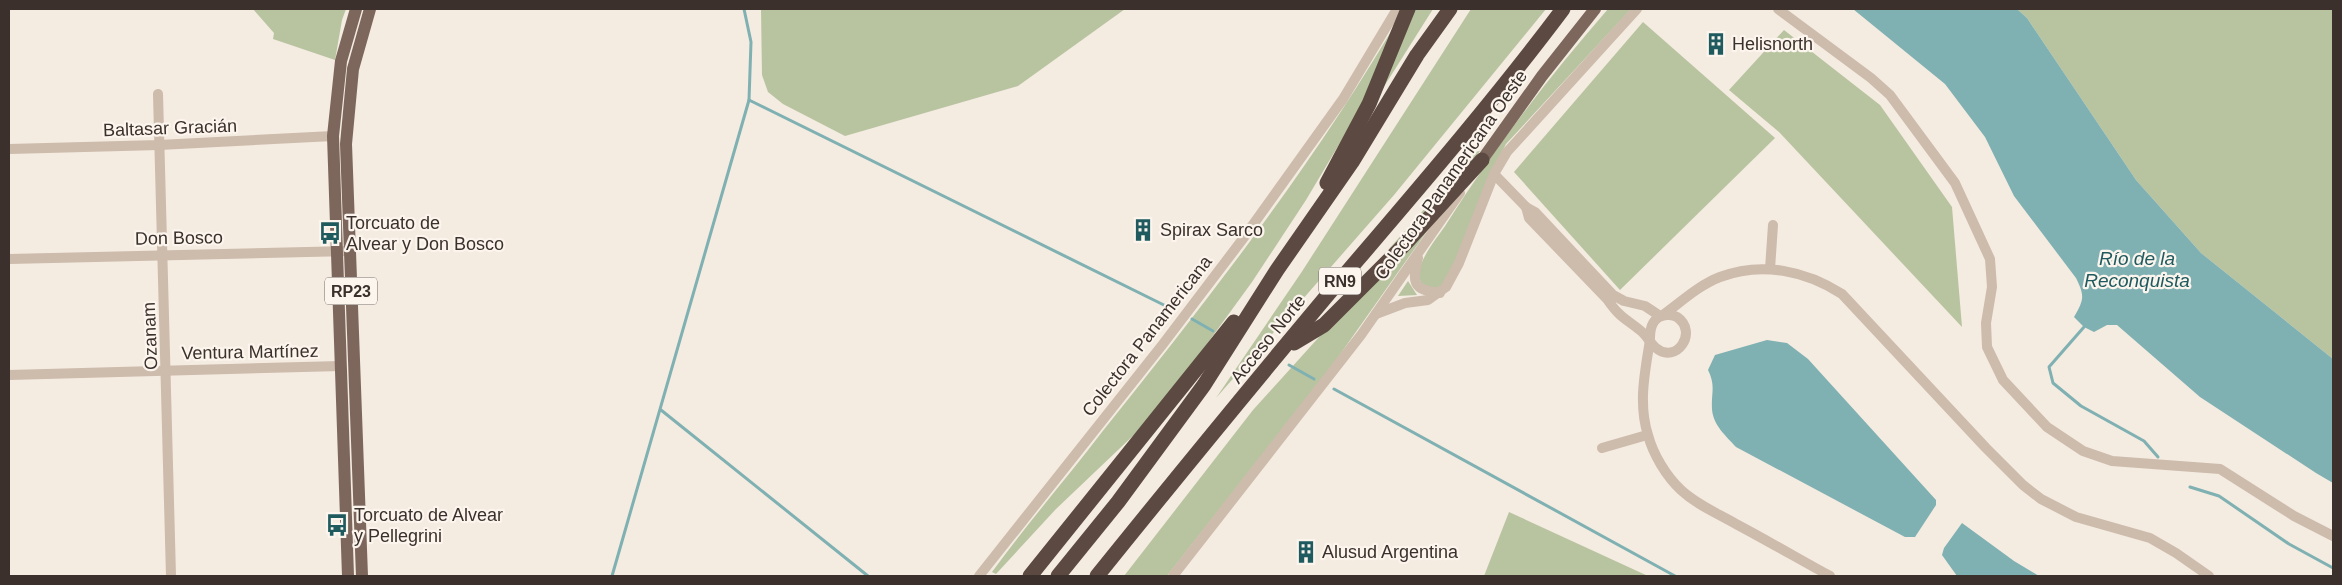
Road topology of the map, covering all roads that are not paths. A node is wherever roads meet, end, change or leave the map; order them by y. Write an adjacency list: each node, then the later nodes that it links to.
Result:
1 (356, 9): 11 (main road, RP23)
2 (370, 9): 19 (main road, RP23)
3 (1397, 9): 44 (street, Colectora Panamericana)
4 (1408, 9): 23 (highway)
5 (1450, 9): 23 (highway, Acceso Norte)
6 (1563, 9): 32 (highway, Acceso Norte / RN9)
7 (1595, 9): 14 (main road, Colectora Panamericana Oeste)
8 (1637, 9): 15 (street)
9 (1778, 9): 40 (street)
10 (158, 94): 12 (street, Ozanam)
11 (333, 136): 12 (street, Baltasar Gracián); 19 (main road, RP23)
12 (160, 145): 13 (street, Baltasar Gracián); 20 (street, Ozanam)
13 (9, 149)
14 (1482, 160): 18 (street, Colectora Panamericana Oeste); 32 (highway)
15 (1494, 174): 16 (street); 24 (street)
16 (1526, 207): 26 (street); 27 (street)
17 (1773, 225): 22 (street)
18 (1420, 250): 24 (street); 28 (street, Colectora Panamericana Oeste)
19 (344, 251): 20 (street, Don Bosco); 35 (main road, RP23); 43 (main road, RP23)
20 (163, 255): 21 (street, Don Bosco); 36 (street, Ozanam)
21 (9, 259)
22 (1770, 268): 25 (street); 50 (street)
23 (1277, 270): 45 (highway); 46 (highway, Acceso Norte)
24 (1440, 293): 28 (street)
25 (1687, 297): 29 (street); 30 (street)
26 (1624, 301): 27 (street); 29 (street)
27 (1616, 311): 31 (street)
28 (1375, 314): 48 (street, Colectora Panamericana Oeste)
29 (1661, 316): 30 (street); 31 (street)
30 (1682, 321): 33 (street)
31 (1650, 339): 33 (street); 34 (street)
32 (1286, 348): 47 (highway, Acceso Norte / RN9)
33 (1666, 352): 34 (street)
34 (1646, 365): 38 (street)
35 (341, 366): 36 (street, Ventura Martínez); 42 (main road, RP23)
36 (167, 370): 37 (street, Ventura Martínez); 41 (street, Ozanam)
37 (9, 375)
38 (1647, 434): 39 (street); 49 (street)
39 (1602, 448)
40 (2333, 536)
41 (171, 576)
42 (348, 576)
43 (362, 576)
44 (978, 576)
45 (1030, 576)
46 (1058, 576)
47 (1099, 576)
48 (1173, 576)
49 (1830, 576)
50 (2209, 576)

